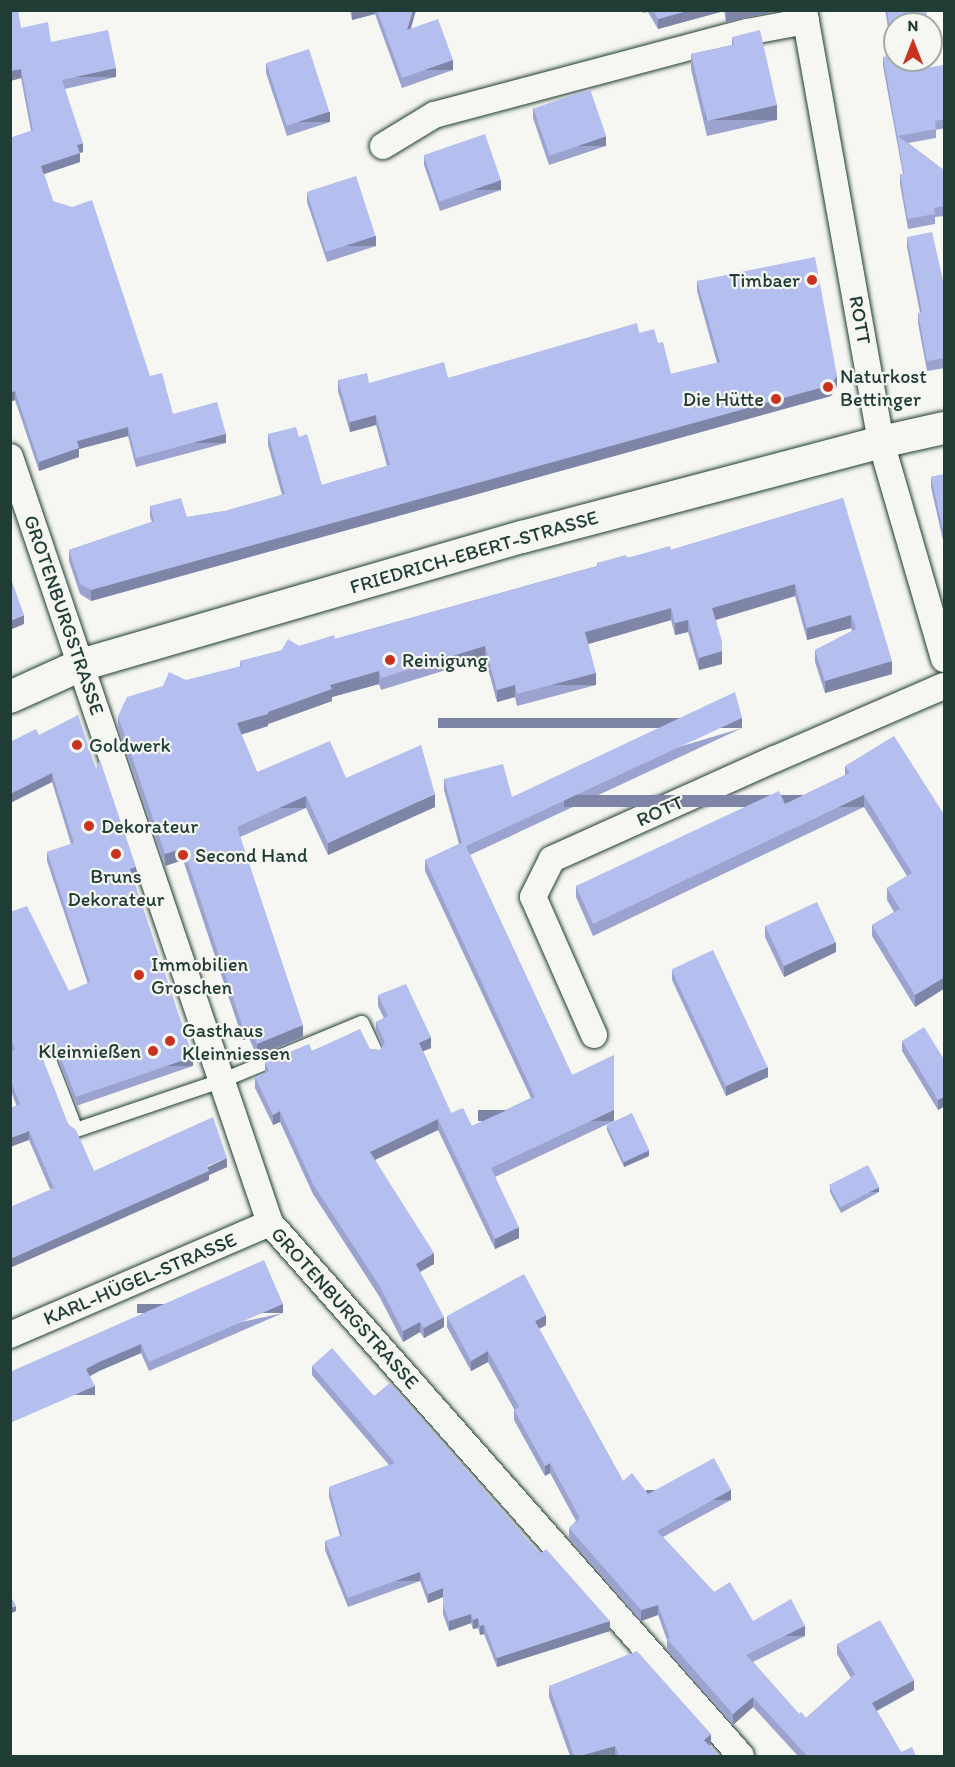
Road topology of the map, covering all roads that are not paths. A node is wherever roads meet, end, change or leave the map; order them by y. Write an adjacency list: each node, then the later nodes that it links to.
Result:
1 (805, 16): 2 (street); 4 (street, ROTT)
2 (383, 147)
3 (945, 428): 4 (street, FRIEDRICH-EBERT-STRASSE)
4 (881, 442): 6 (street, ROTT); 7 (street, FRIEDRICH-EBERT-STRASSE)
5 (10, 457): 7 (street, GROTENBURGSTRASSE)
6 (945, 659)
7 (81, 665): 9 (street, FRIEDRICH-EBERT-STRASSE); 13 (street, GROTENBURGSTRASSE)
8 (945, 687): 10 (street, ROTT)
9 (10, 697)
10 (594, 1035)
11 (376, 1053): 13 (lane)
12 (49, 1060): 13 (lane)
13 (221, 1081): 14 (street, GROTENBURGSTRASSE)
14 (270, 1222): 15 (street, KARL-HÜGEL-STRASSE); 16 (street, GROTENBURGSTRASSE)
15 (10, 1335)
16 (741, 1756)

